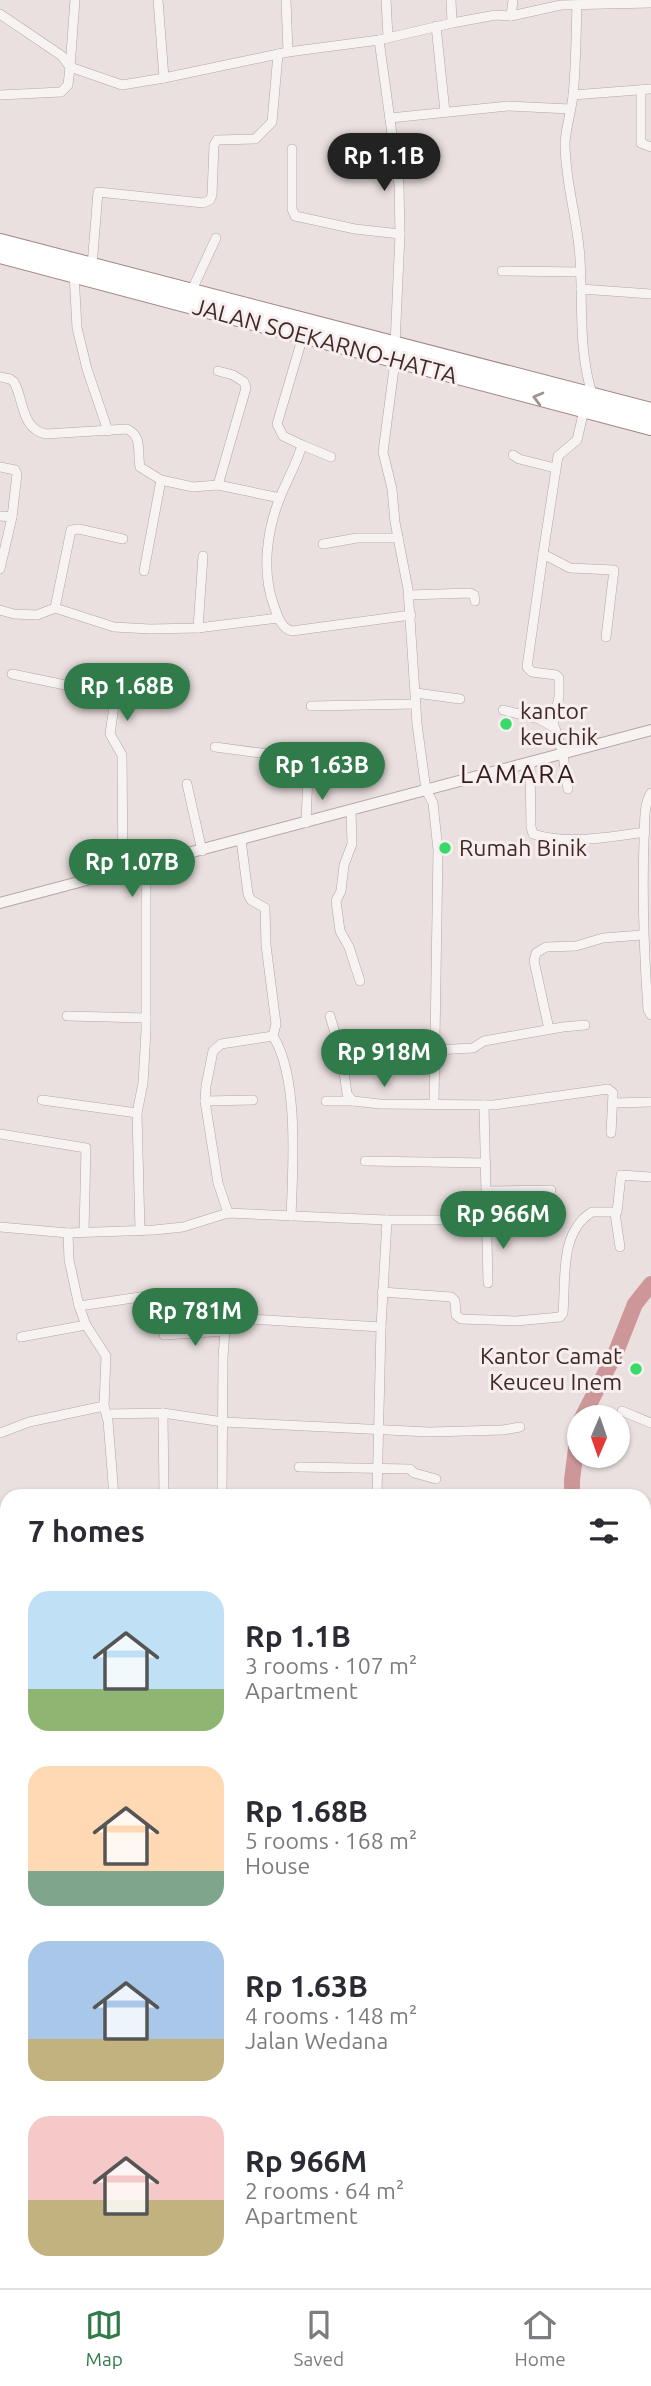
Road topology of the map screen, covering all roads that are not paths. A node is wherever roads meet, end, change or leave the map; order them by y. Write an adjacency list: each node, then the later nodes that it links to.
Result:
1 (75, 0): 17 (street)
2 (158, 0): 18 (street)
3 (286, 0): 15 (street)
4 (386, 0): 14 (street)
5 (451, 0): 12 (street)
6 (513, 0): 11 (street)
7 (635, 3): 8 (street); 9 (street)
8 (651, 3)
9 (577, 5): 11 (street); 21 (street)
10 (0, 14): 17 (street)
11 (511, 16): 12 (street)
12 (452, 23): 13 (street)
13 (436, 26): 14 (street); 23 (street)
14 (384, 39): 15 (street); 24 (street)
15 (288, 52): 16 (street)
16 (278, 54): 18 (street); 31 (street)
17 (70, 66): 18 (street); 20 (street)
18 (164, 78)
19 (646, 89): 21 (street); 25 (street)
20 (0, 95)
21 (573, 95): 22 (street)
22 (570, 109): 23 (street); 33 (street)
23 (445, 112): 24 (street)
24 (390, 118): 27 (street)
25 (651, 147)
26 (292, 149): 27 (street)
27 (400, 234): 39 (street)
28 (216, 237): 36 (street)
29 (0, 242): 31 (highway, JALAN SOEKARNO-HATTA)
30 (0, 255): 34 (highway, JALAN SOEKARNO-HATTA)
31 (92, 266): 36 (highway, JALAN SOEKARNO-HATTA)
32 (502, 271): 33 (street)
33 (581, 272): 35 (street)
34 (74, 274): 38 (highway, JALAN SOEKARNO-HATTA); 45 (street)
35 (582, 289): 37 (street); 42 (street)
36 (191, 292): 39 (highway, JALAN SOEKARNO-HATTA)
37 (651, 294)
38 (303, 336): 39 (highway, JALAN SOEKARNO-HATTA); 46 (street)
39 (395, 353): 42 (highway, JALAN SOEKARNO-HATTA); 56 (street)
40 (218, 371): 52 (street)
41 (0, 377): 45 (street)
42 (588, 403): 43 (highway, JALAN SOEKARNO-HATTA); 44 (highway, JALAN SOEKARNO-HATTA); 50 (street)
43 (651, 410)
44 (651, 427)
45 (108, 430): 51 (street)
46 (302, 445): 48 (street); 53 (street)
47 (513, 455): 50 (street)
48 (331, 457)
49 (0, 467): 55 (street)
50 (555, 468): 59 (street)
51 (161, 480): 52 (street); 62 (street)
52 (218, 485): 53 (street)
53 (280, 498): 68 (street)
54 (0, 516): 55 (street)
55 (12, 517): 61 (street)
56 (398, 538): 58 (street); 63 (street)
57 (123, 539): 65 (street)
58 (323, 544)
59 (542, 554): 70 (street); 77 (street)
60 (203, 556): 69 (street)
61 (0, 569)
62 (144, 571)
63 (409, 595): 64 (street); 67 (street)
64 (475, 601)
65 (55, 608): 66 (street); 69 (street)
66 (0, 610)
67 (411, 615): 68 (street); 72 (street)
68 (278, 618): 69 (street)
69 (198, 628)
70 (606, 637)
71 (12, 674): 92 (street)
72 (415, 693): 73 (street); 74 (street)
73 (460, 699)
74 (416, 704): 75 (street); 84 (street)
75 (312, 706)
76 (503, 710): 77 (street)
77 (553, 725): 80 (street)
78 (651, 730): 80 (street)
79 (215, 747): 87 (street)
80 (563, 755): 81 (street); 83 (street)
81 (530, 763): 84 (street); 88 (street)
82 (187, 784): 90 (street)
83 (568, 789)
84 (426, 790): 86 (street); 104 (street)
85 (651, 793): 88 (street)
86 (351, 811): 87 (street); 96 (street)
87 (306, 823): 89 (street)
88 (645, 832): 94 (street)
89 (241, 840): 90 (street); 103 (street)
90 (202, 851): 91 (street)
91 (146, 866): 92 (street); 100 (street)
92 (123, 872): 93 (street)
93 (0, 903)
94 (647, 918): 95 (street)
95 (645, 941): 97 (street); 102 (street)
96 (360, 981)
97 (651, 1015)
98 (67, 1016): 100 (street)
99 (330, 1016): 109 (street)
100 (146, 1018): 114 (street)
101 (585, 1026): 102 (street)
102 (549, 1029): 104 (street)
103 (273, 1036): 107 (street); 124 (street)
104 (436, 1051): 111 (street)
105 (42, 1100): 114 (street)
106 (253, 1100): 107 (street)
107 (205, 1101): 122 (street)
108 (326, 1101): 109 (street)
109 (353, 1101): 111 (street)
110 (651, 1102): 112 (street)
111 (434, 1103): 113 (street)
112 (614, 1103): 113 (street); 115 (street)
113 (484, 1105): 118 (street)
114 (138, 1113): 128 (street)
115 (611, 1133)
116 (0, 1135): 129 (street)
117 (365, 1161): 118 (street)
118 (486, 1163): 121 (street)
119 (651, 1177): 123 (street)
120 (551, 1190): 121 (street)
121 (487, 1191): 126 (street)
122 (228, 1213): 124 (street); 128 (street)
123 (615, 1213): 131 (street); 133 (street)
124 (291, 1216): 125 (street)
125 (387, 1220): 126 (street); 133 (street)
126 (487, 1220): 132 (street)
127 (0, 1227): 130 (street)
128 (140, 1231): 129 (street)
129 (84, 1232): 130 (street)
130 (68, 1233): 134 (street)
131 (620, 1247)
132 (488, 1283)
133 (382, 1292): 137 (street)
134 (79, 1306): 135 (street); 136 (street)
135 (232, 1318): 137 (street); 138 (street)
136 (86, 1325): 140 (street); 141 (street)
137 (381, 1327): 147 (street)
138 (225, 1331): 139 (street); 144 (street)
139 (164, 1335)
140 (21, 1337)
141 (105, 1410): 142 (street); 148 (street); 152 (street)
142 (163, 1413): 144 (street); 153 (street)
143 (630, 1414): 145 (street)
144 (223, 1422): 147 (street); 154 (street)
145 (651, 1423)
146 (520, 1427): 147 (street)
147 (379, 1430): 150 (street)
148 (0, 1433)
149 (299, 1467): 150 (street)
150 (377, 1467): 151 (street); 155 (street)
151 (436, 1479)
152 (113, 1489)
153 (164, 1489)
154 (222, 1489)
155 (377, 1489)

